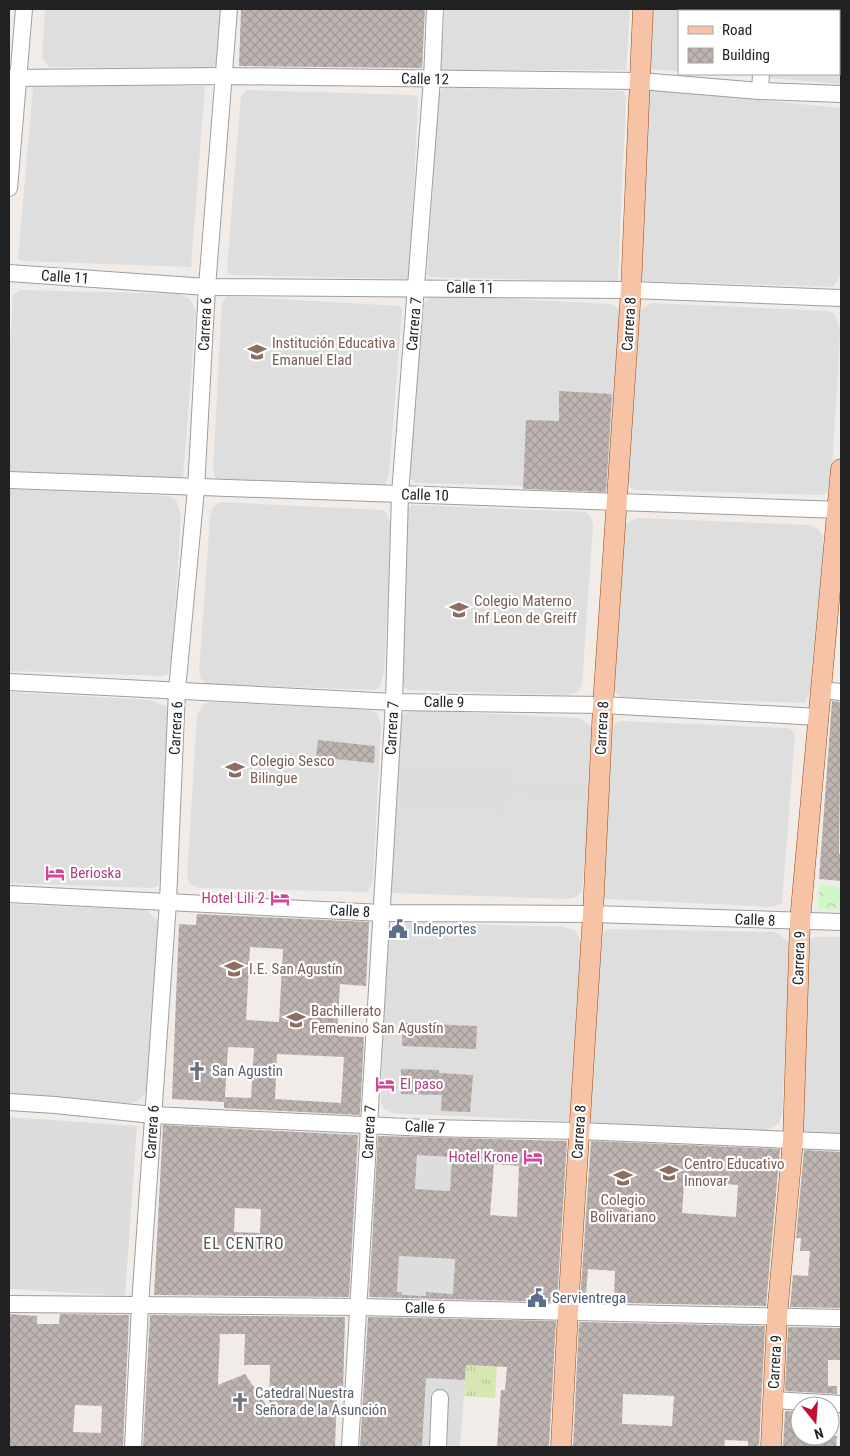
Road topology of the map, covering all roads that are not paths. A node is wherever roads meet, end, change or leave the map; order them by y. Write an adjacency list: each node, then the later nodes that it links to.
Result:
1 (24, 9): 7 (street)
2 (229, 9): 6 (street, Carrera 6)
3 (435, 9): 8 (street, Carrera 7)
4 (643, 9): 9 (main road, Carrera 8)
5 (761, 75): 10 (street)
6 (224, 76): 7 (street, Calle 12); 8 (street, Calle 12); 14 (street, Carrera 6)
7 (14, 78): 12 (street)
8 (432, 79): 9 (street, Calle 12); 15 (street, Carrera 7)
9 (640, 81): 10 (street, Calle 12); 16 (main road, Carrera 8)
10 (760, 91): 11 (street, Calle 12)
11 (841, 94)
12 (9, 188)
13 (9, 273): 14 (street, Calle 11)
14 (207, 287): 15 (street, Calle 11); 20 (street, Carrera 6)
15 (417, 287): 16 (street, Calle 11); 21 (street, Carrera 7)
16 (631, 290): 17 (street, Calle 11); 22 (main road, Carrera 8)
17 (841, 298)
18 (841, 469): 23 (main road, Carrera 9)
19 (9, 480): 20 (street, Calle 10)
20 (196, 489): 21 (street, Calle 10); 25 (street, Carrera 6)
21 (400, 494): 22 (street, Calle 10); 28 (street, Carrera 7)
22 (616, 501): 23 (street, Calle 10); 29 (main road, Carrera 8)
23 (840, 510): 26 (main road, Carrera 9)
24 (9, 682): 25 (street, Calle 9)
25 (177, 690): 28 (street, Calle 9); 32 (street, Carrera 6)
26 (820, 690): 27 (street); 30 (main road, Carrera 9)
27 (841, 692)
28 (394, 702): 29 (street, Calle 9); 33 (street, Carrera 7)
29 (603, 705): 30 (street, Calle 9); 34 (main road, Carrera 8)
30 (819, 717): 35 (main road, Carrera 9)
31 (9, 894): 32 (street, Calle 8)
32 (168, 902): 33 (street, Calle 8); 38 (street, Carrera 6)
33 (382, 913): 34 (street, Calle 8); 39 (street, Carrera 7)
34 (594, 914): 35 (street, Calle 8); 40 (main road, Carrera 8)
35 (800, 921): 36 (street, Calle 8); 41 (main road, Carrera 9)
36 (841, 922)
37 (9, 1102): 38 (street, Calle 7)
38 (153, 1115): 39 (street, Calle 7); 44 (street, Carrera 6)
39 (369, 1124): 40 (street, Calle 7); 45 (street, Carrera 7)
40 (580, 1131): 41 (street, Calle 7); 46 (main road, Carrera 8)
41 (793, 1140): 42 (street, Calle 7); 47 (main road, Carrera 9)
42 (841, 1142)
43 (9, 1304): 44 (street, Calle 6)
44 (140, 1306): 45 (street, Calle 6); 52 (street, Carrera 6)
45 (360, 1306): 46 (street, Calle 6); 53 (street, Carrera 7)
46 (568, 1311): 47 (street, Calle 6); 55 (main road, Carrera 8)
47 (777, 1316): 48 (street, Calle 6); 50 (main road, Carrera 9)
48 (841, 1318)
49 (440, 1398): 54 (street)
50 (773, 1400): 51 (street); 56 (main road, Carrera 9)
51 (841, 1404)
52 (134, 1447)
53 (350, 1447)
54 (438, 1447)
55 (561, 1447)
56 (771, 1447)

